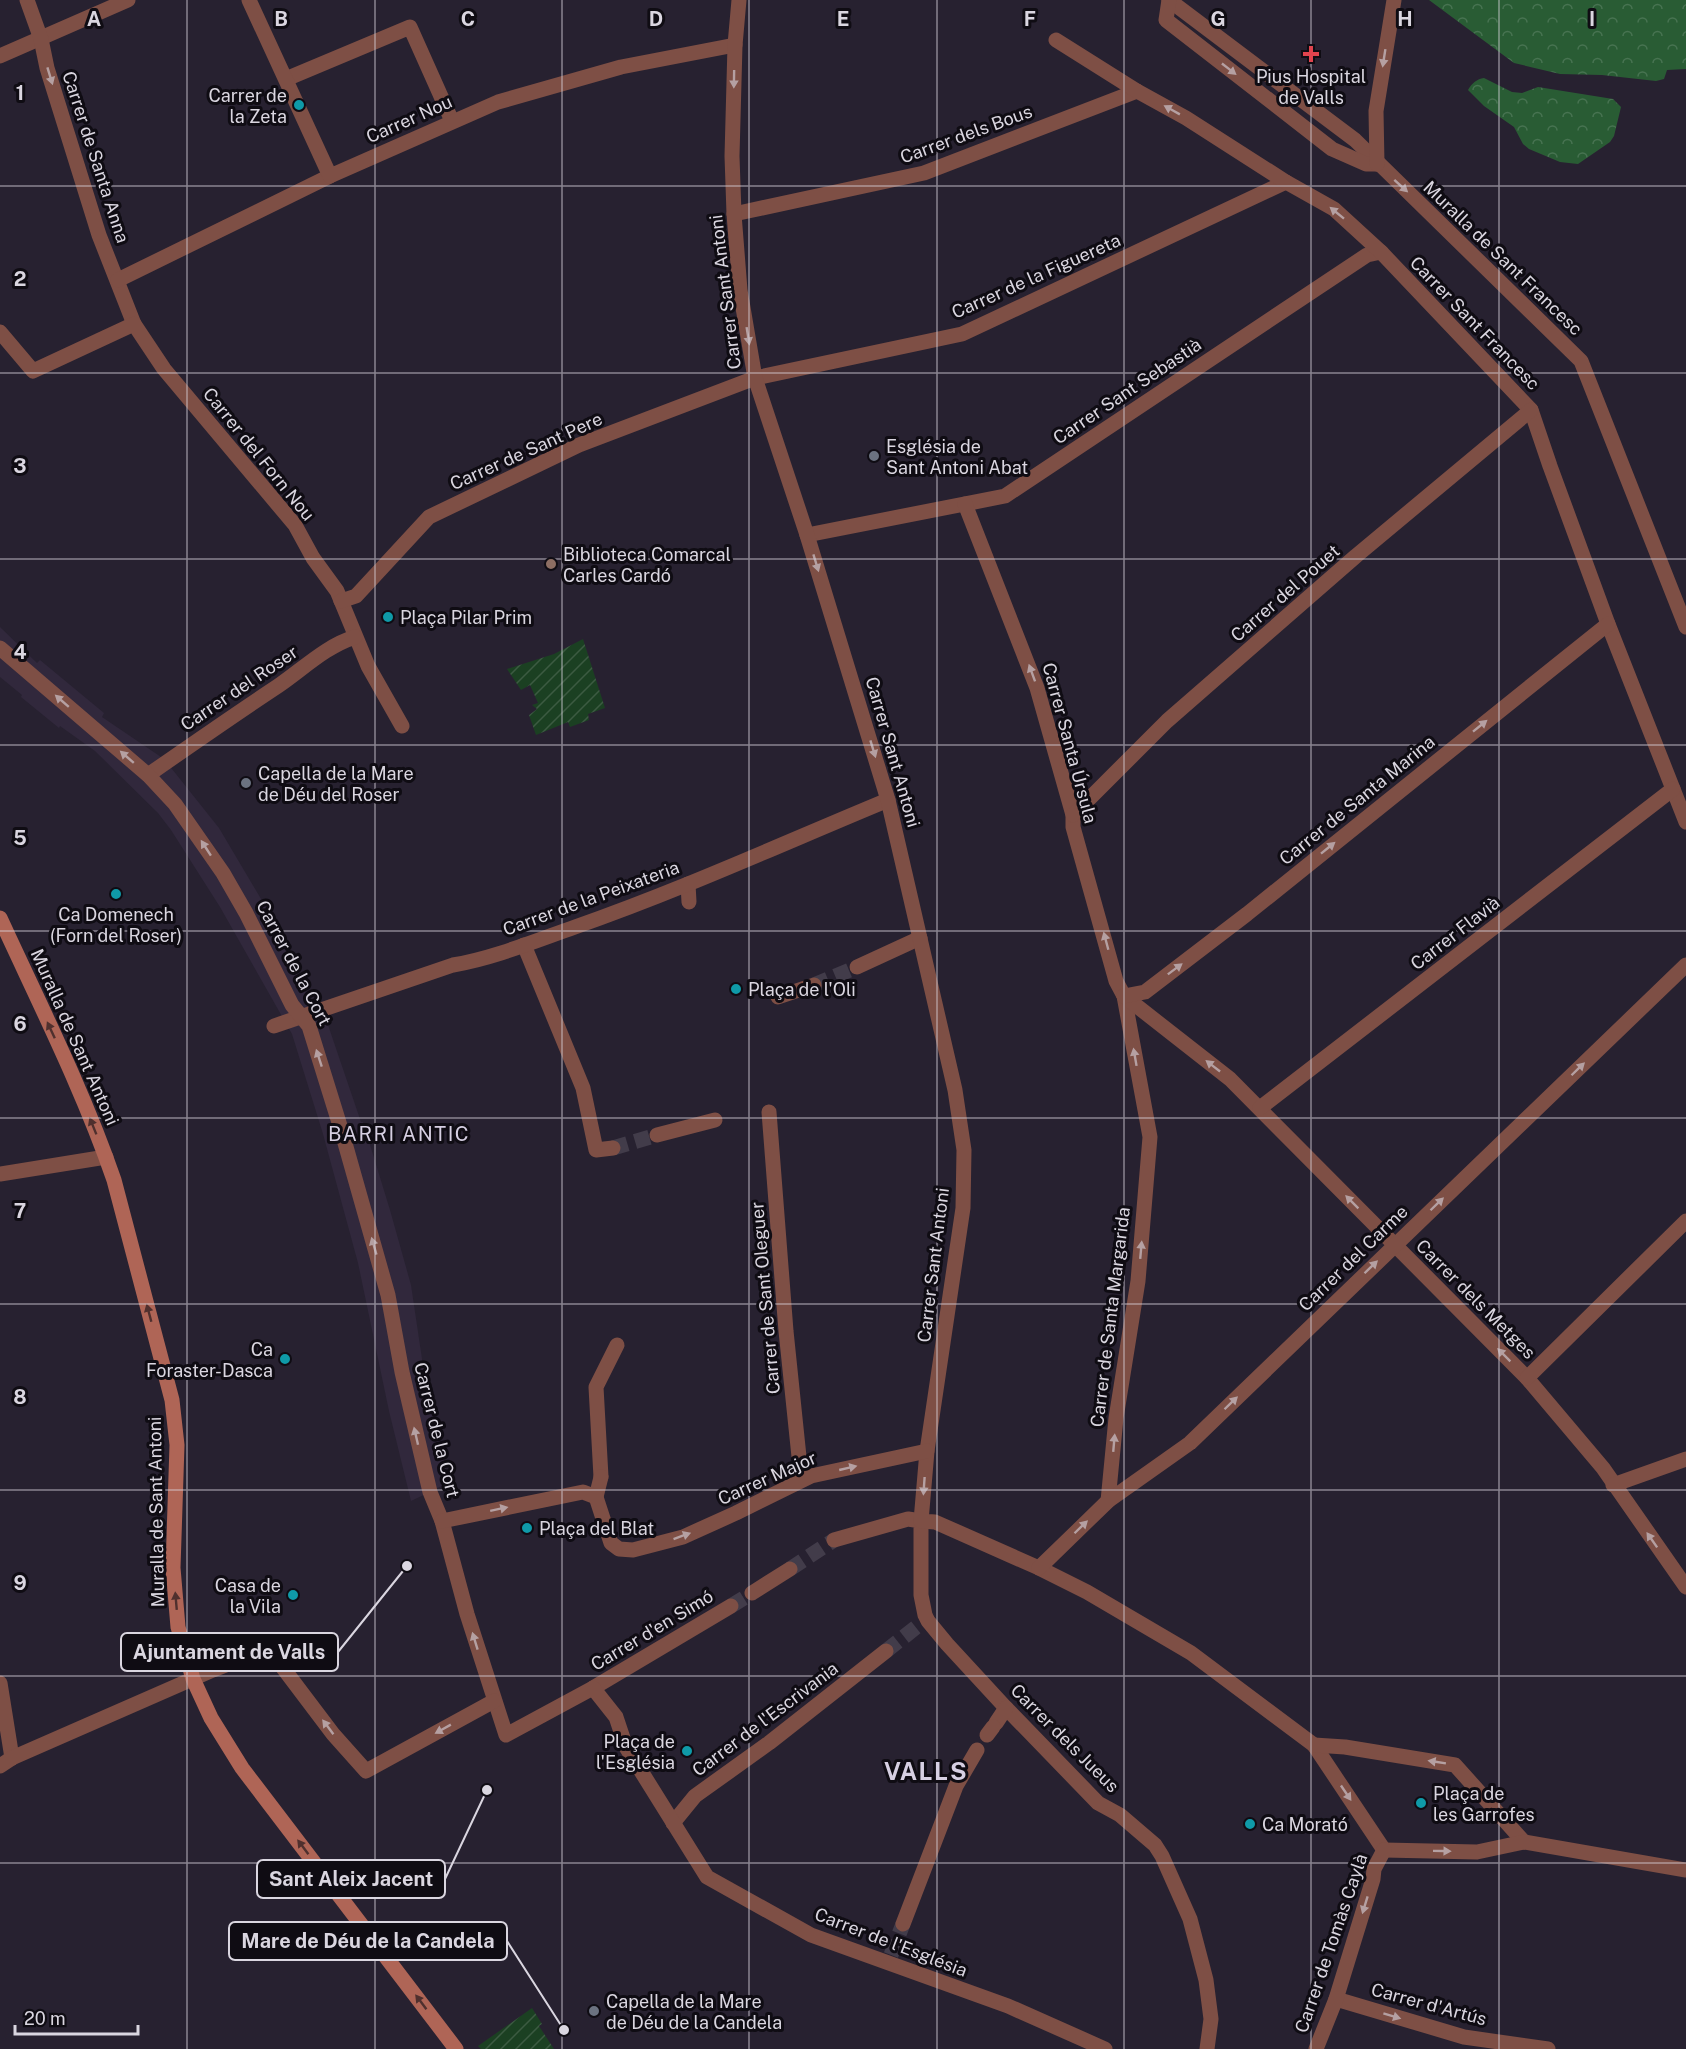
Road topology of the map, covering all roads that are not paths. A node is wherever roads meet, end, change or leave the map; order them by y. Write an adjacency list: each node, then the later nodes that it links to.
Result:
1 (27, 0): 7 (street, Carrer de Santa Anna)
2 (128, 0): 7 (street)
3 (249, 0): 11 (street)
4 (739, 0): 9 (street, Carrer Sant Antoni)
5 (1169, 0): 14 (street); 14 (street, Muralla de Sant Francesc, one-way to 14)
6 (1394, 0): 14 (street, one-way to 14)
7 (41, 39): 10 (street); 19 (street, Carrer de Santa Anna, one-way to 19)
8 (1056, 40): 12 (street, Carrer Sant Francesc)
9 (735, 45): 13 (street, Carrer Nou); 17 (street, Carrer Sant Antoni, one-way to 17)
10 (0, 56)
11 (286, 79): 13 (street); 15 (street)
12 (1137, 91): 16 (street, Carrer Sant Francesc, one-way to 12); 17 (street, Carrer dels Bous)
13 (452, 121): 15 (street, Carrer Nou)
14 (1377, 164): 28 (street, Muralla de Sant Francesc, one-way to 28)
15 (330, 176): 19 (street, Carrer Nou)
16 (1286, 182): 18 (street, Carrer Sant Francesc, one-way to 16); 22 (street, Carrer de la Figuereta)
17 (734, 214): 22 (street, Carrer Sant Antoni, one-way to 22)
18 (1381, 252): 23 (street, Carrer Sant Francesc); 24 (street, Carrer Sant Sebastià)
19 (117, 280): 20 (street, Carrer de Santa Anna)
20 (134, 324): 21 (street); 26 (street, Carrer del Forn Nou)
21 (0, 332)
22 (755, 378): 25 (street, Carrer Sant Antoni); 26 (street, Carrer de Sant Pere)
23 (1531, 410): 27 (street, Carrer Sant Francesc); 35 (street, Carrer del Pouet)
24 (965, 504): 25 (street, Carrer Sant Sebastià); 35 (street, Carrer Santa Úrsula, one-way to 24)
25 (807, 535): 34 (street, Carrer Sant Antoni, one-way to 34)
26 (341, 601): 29 (street, Carrer del Forn Nou)
27 (1608, 624): 33 (street, Carrer Sant Francesc); 45 (street, Carrer de Santa Marina, one-way to 27)
28 (1686, 627)
29 (355, 638): 31 (street, Carrer del Forn Nou); 32 (street, Carrer del Roser)
30 (0, 648): 32 (street, Carrer de la Cort, one-way to 30)
31 (402, 726)
32 (148, 775): 47 (street, Carrer de la Cort, one-way to 32)
33 (1674, 789): 36 (street, Carrer Sant Francesc); 49 (street, Carrer Flavià)
34 (888, 800): 37 (street, Carrer de la Peixateria); 40 (street, Carrer Sant Antoni)
35 (1073, 815): 45 (street, Carrer Santa Úrsula, one-way to 35)
36 (1686, 822)
37 (688, 884): 38 (street); 41 (street, Carrer de la Peixateria)
38 (688, 902)
39 (0, 918): 54 (main road, Muralla de Sant Antoni, one-way to 39)
40 (920, 938): 43 (street); 60 (street, Carrer Sant Antoni)
41 (525, 945): 47 (street, Carrer de la Peixateria); 53 (street)
42 (1686, 965): 57 (street, Carrer del Carme, one-way to 42)
43 (857, 967)
44 (814, 985): 46 (street)
45 (1124, 996): 49 (street, Carrer dels Metges, one-way to 45); 65 (street, Carrer de Santa Margarida, one-way to 45)
46 (778, 997)
47 (301, 1016): 48 (street, Carrer de la Peixateria); 66 (street, Carrer de la Cort, one-way to 47)
48 (274, 1026)
49 (1260, 1108): 57 (street, Carrer dels Metges, one-way to 49)
50 (770, 1112): 62 (street, Carrer de Sant Oleguer)
51 (715, 1120): 52 (street)
52 (657, 1135)
53 (613, 1148)
54 (106, 1157): 55 (street); 75 (main road, Muralla de Sant Antoni, one-way to 54)
55 (0, 1173)
56 (1686, 1221): 59 (street)
57 (1395, 1244): 59 (street, Carrer dels Metges, one-way to 57); 65 (street, Carrer del Carme, one-way to 57)
58 (617, 1345): 64 (street)
59 (1527, 1378): 63 (street, Carrer dels Metges)
60 (927, 1451): 62 (street, Carrer Major, one-way to 60); 67 (street, Carrer Sant Antoni, one-way to 67)
61 (1686, 1459): 63 (street)
62 (801, 1479): 64 (street, Carrer Major, one-way to 62)
63 (1613, 1485): 71 (street, Carrer dels Metges, one-way to 63)
64 (596, 1497): 66 (street, one-way to 64)
65 (1108, 1502): 69 (street, Carrer del Carme, one-way to 65)
66 (441, 1521): 78 (street, one-way to 66)
67 (921, 1521): 68 (street); 69 (street); 79 (street, Carrer dels Jueus)
68 (834, 1540)
69 (1039, 1568): 80 (street)
70 (790, 1569): 72 (street)
71 (1686, 1587)
72 (752, 1593)
73 (731, 1606): 77 (street, Carrer d'en Simó)
74 (886, 1651): 82 (street, Carrer de l'Escrivania)
75 (193, 1679): 78 (street, one-way to 75); 81 (street); 88 (main road, Muralla de Sant Antoni, one-way to 75)
76 (0, 1683): 81 (street)
77 (593, 1688): 78 (street, Carrer d'en Simó); 82 (street, Carrer de l'Església)
78 (494, 1701)
79 (1006, 1708): 86 (street); 90 (street, Carrer dels Jueus)
80 (1314, 1745): 83 (street, one-way to 80); 84 (street, one-way to 84)
81 (6, 1762)
82 (673, 1823): 89 (street, Carrer de l'Església)
83 (1524, 1842): 84 (street, one-way to 83); 85 (street)
84 (1384, 1850): 87 (street, Carrer de Tomàs Caylà, one-way to 87)
85 (1686, 1870)
86 (903, 1924)
87 (1336, 1999): 91 (street, Carrer de Tomàs Caylà); 92 (street, Carrer d'Artús, one-way to 92)
88 (456, 2049)
89 (1105, 2049)
90 (1207, 2049)
91 (1316, 2049)
92 (1548, 2049)

